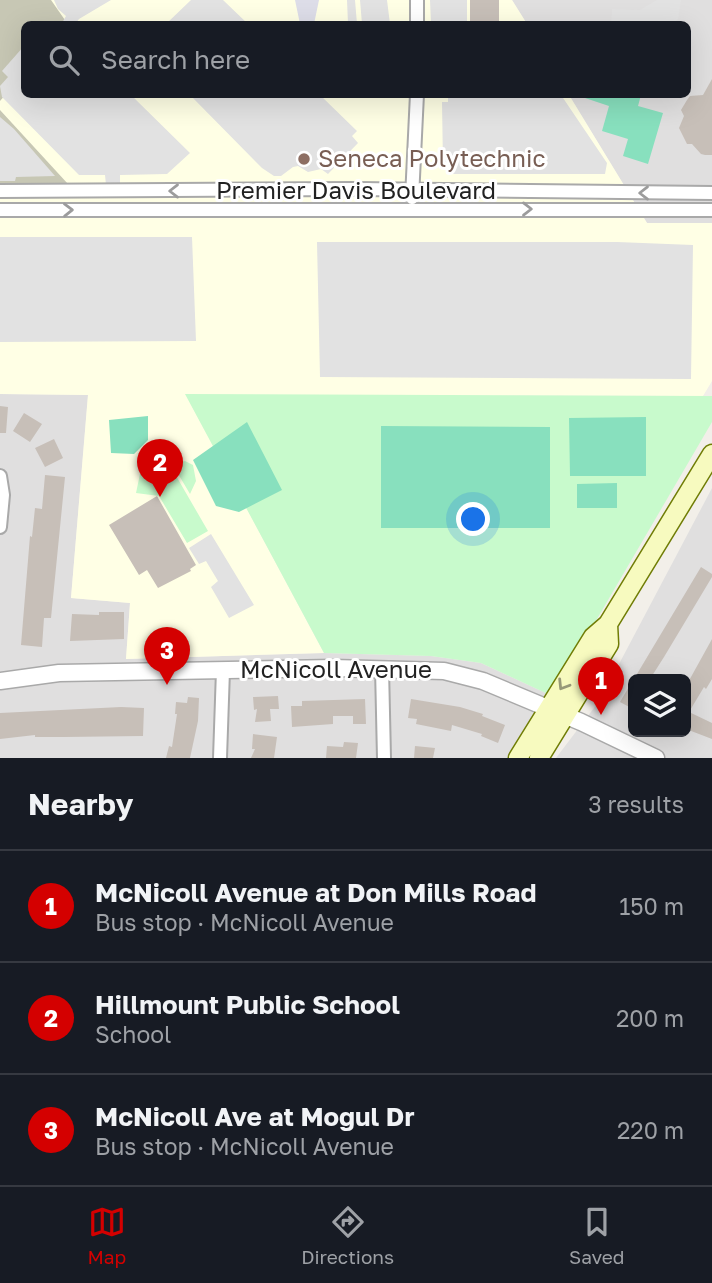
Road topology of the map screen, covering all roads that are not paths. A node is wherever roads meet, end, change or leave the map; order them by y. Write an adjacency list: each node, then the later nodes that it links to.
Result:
1 (417, 0): 2 (street)
2 (417, 21)
3 (416, 98): 4 (street)
4 (414, 190): 5 (street, Premier Davis Boulevard, one-way to 5); 6 (street, Premier Davis Boulevard, one-way to 4); 7 (street)
5 (0, 191)
6 (712, 193)
7 (410, 208): 8 (street, Premier Davis Boulevard, one-way to 7); 9 (street, Premier Davis Boulevard, one-way to 9)
8 (0, 210)
9 (712, 210)
10 (712, 454): 16 (main road)
11 (0, 476): 12 (street)
12 (0, 527)
13 (382, 668): 14 (street, McNicoll Avenue); 16 (street, McNicoll Avenue); 18 (street)
14 (223, 670): 15 (street, McNicoll Avenue); 17 (street)
15 (0, 681)
16 (556, 713): 19 (main road); 20 (main road); 21 (street, McNicoll Avenue)
17 (220, 758)
18 (384, 758)
19 (518, 758)
20 (539, 758)
21 (656, 758)

